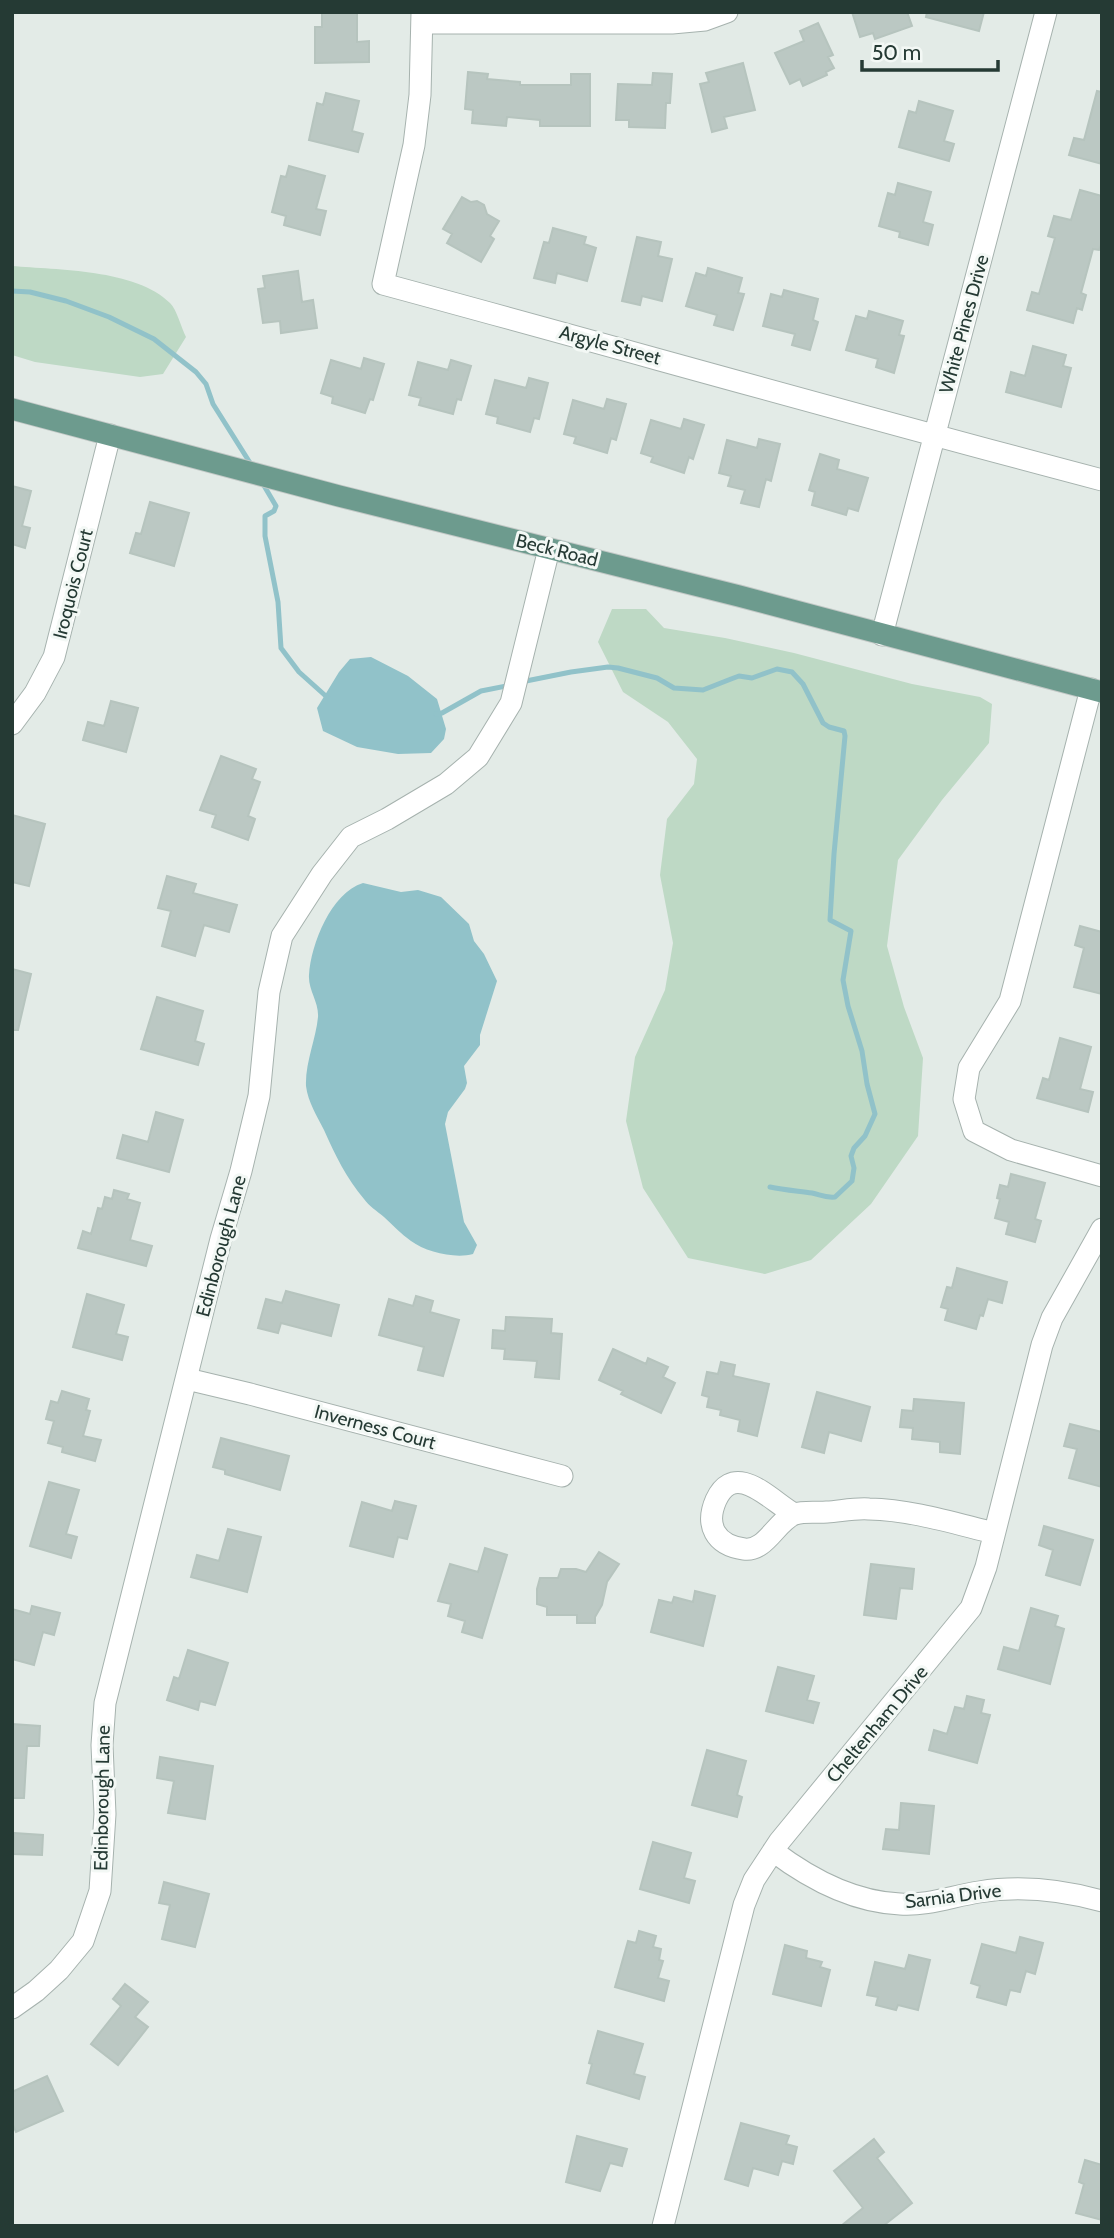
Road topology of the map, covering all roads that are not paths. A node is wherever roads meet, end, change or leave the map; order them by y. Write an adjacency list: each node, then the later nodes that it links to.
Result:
1 (727, 12): 3 (street)
2 (1046, 12): 6 (street, White Pines Drive)
3 (423, 18): 6 (street, Argyle Street)
4 (12, 409): 5 (main road, Beck Road)
5 (110, 435): 8 (main road, Beck Road); 11 (street, Iroquois Court)
6 (934, 436): 7 (street, Argyle Street); 9 (street, White Pines Drive)
7 (1102, 480)
8 (549, 549): 9 (main road, Beck Road); 14 (street, Edinborough Lane)
9 (882, 635): 10 (main road, Beck Road)
10 (1096, 691): 12 (street)
11 (12, 724)
12 (1102, 1176)
13 (1102, 1229): 17 (street, Cheltenham Drive)
14 (187, 1379): 15 (street, Inverness Court); 20 (street, Edinborough Lane)
15 (562, 1476)
16 (794, 1514): 17 (street)
17 (995, 1533): 18 (street, Cheltenham Drive)
18 (773, 1851): 19 (street, Sarnia Drive); 21 (street, Cheltenham Drive)
19 (1102, 1901)
20 (12, 2008)
21 (668, 2225)

